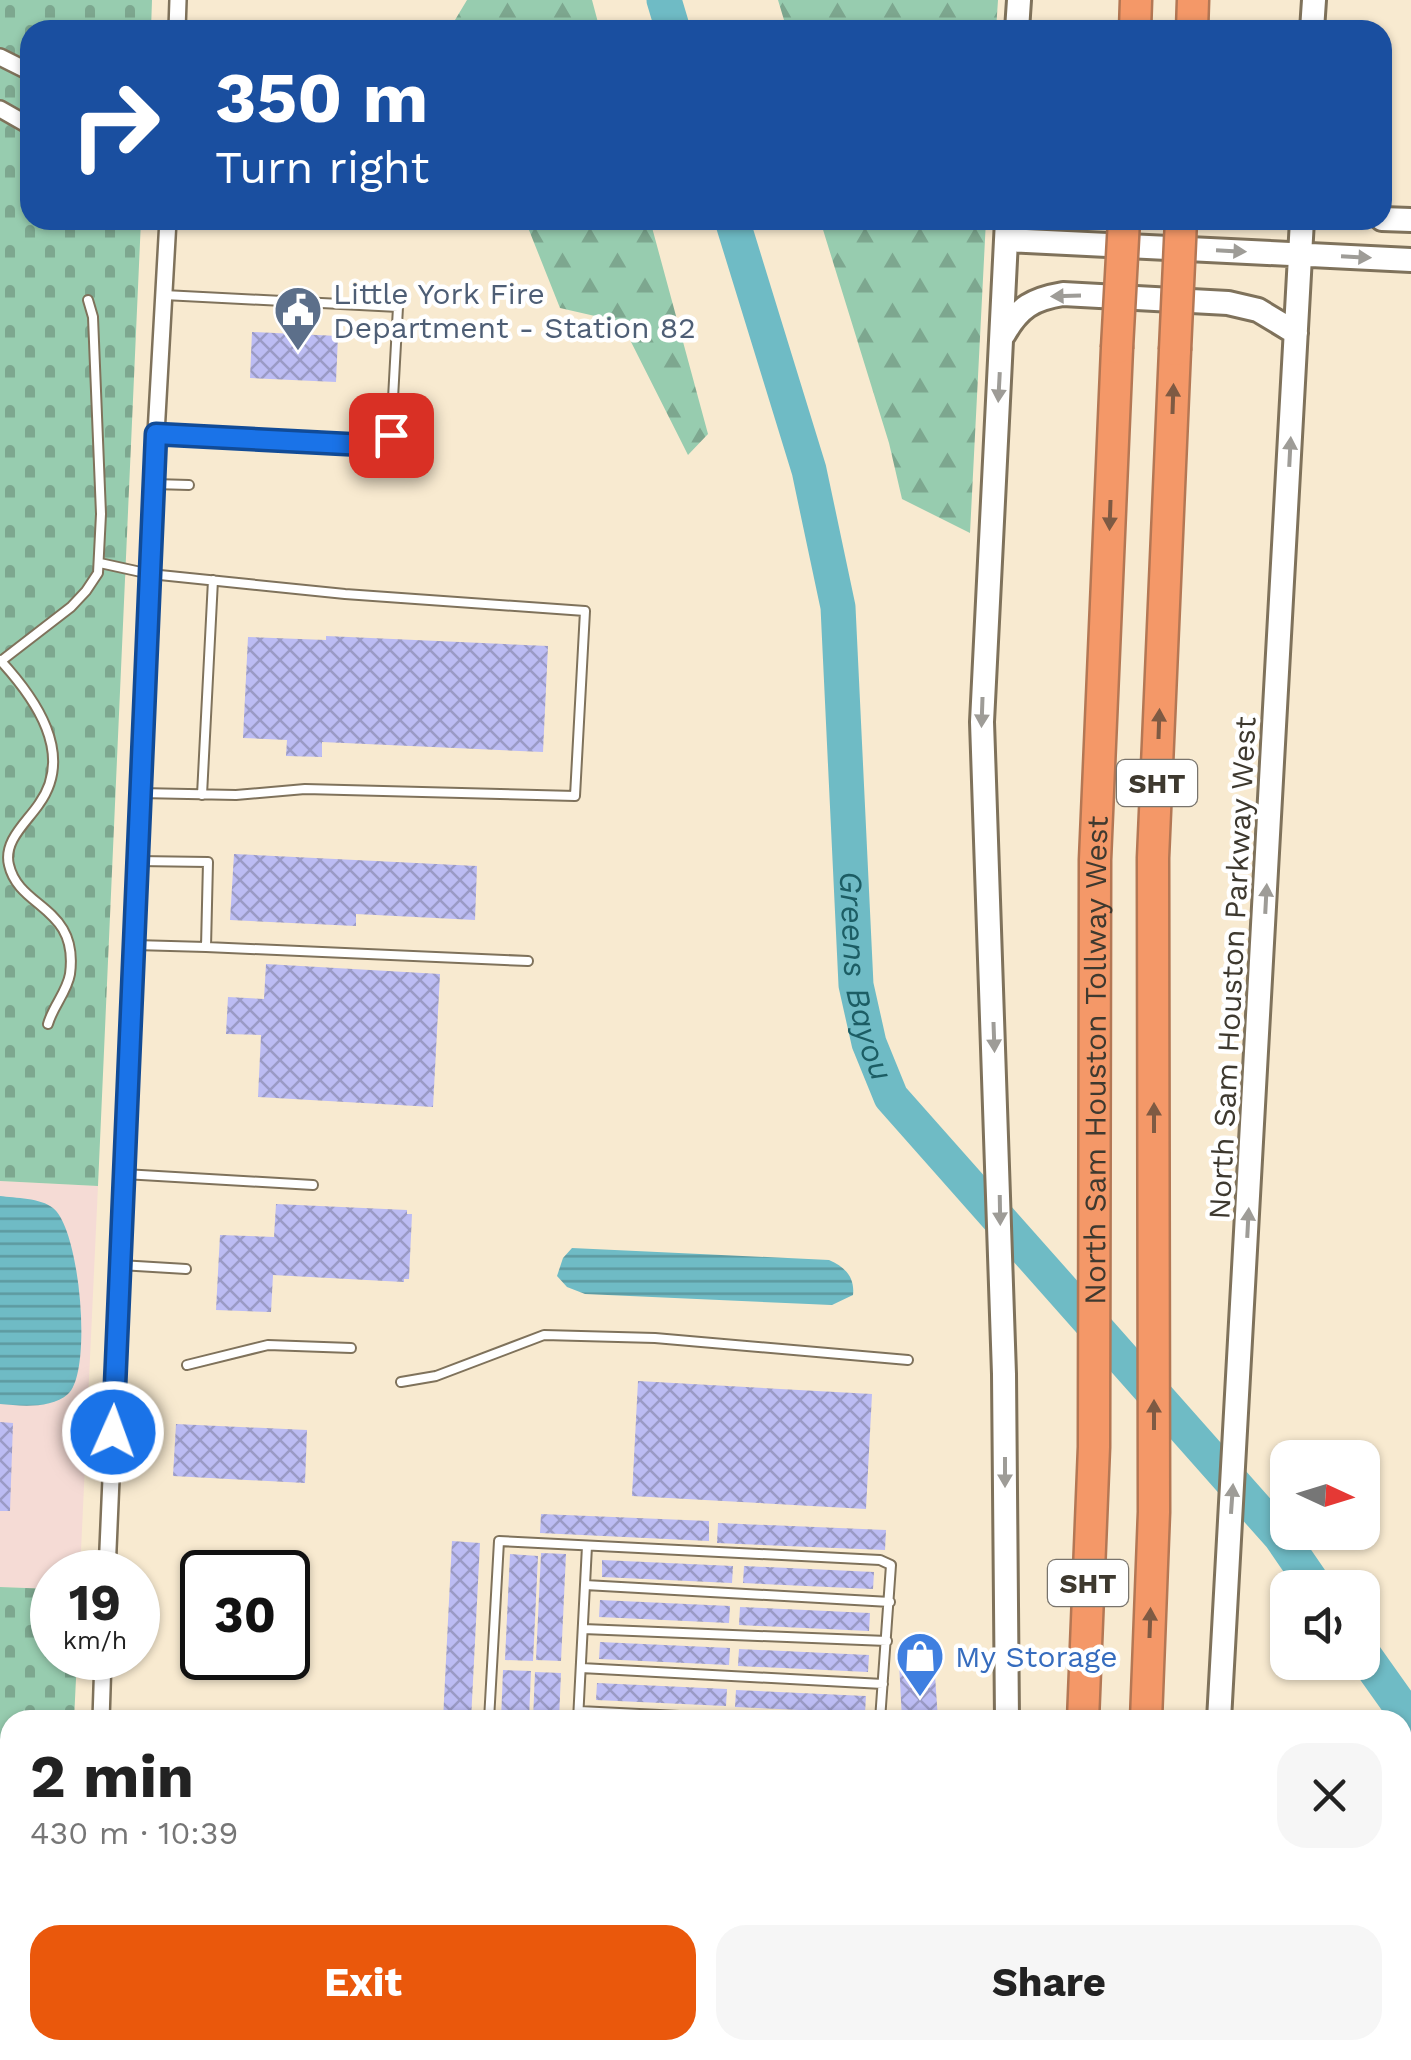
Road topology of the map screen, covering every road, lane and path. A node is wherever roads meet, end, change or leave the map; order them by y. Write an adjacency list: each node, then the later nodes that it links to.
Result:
1 (167, 230): 8 (street)
2 (1006, 230): 6 (main road, one-way to 6); 11 (main road)
3 (1123, 230): 48 (highway, North Sam Houston Tollway West / SHT, one-way to 48, bridge)
4 (1181, 230): 49 (highway, North Sam Houston Tollway West / SHT, one-way to 4, bridge)
5 (1301, 230): 6 (main road, North Sam Houston Parkway West)
6 (1300, 254): 7 (main road, one-way to 7); 10 (main road, North Sam Houston Parkway West)
7 (1411, 260)
8 (164, 295): 12 (street); 12 (lane)
9 (88, 300): 15 (lane)
10 (1296, 333): 11 (main road, one-way to 11); 50 (main road, North Sam Houston Parkway West, one-way to 10)
11 (1001, 340): 47 (main road, one-way to 47)
12 (156, 434): 13 (street)
13 (154, 484): 14 (lane); 16 (street)
14 (189, 485)
15 (100, 562): 16 (lane); 18 (lane)
16 (150, 574): 17 (lane); 19 (street)
17 (213, 580): 20 (lane); 20 (lane)
18 (0, 661): 25 (lane)
19 (140, 794): 20 (lane); 21 (street)
20 (202, 795)
21 (138, 861): 22 (street); 23 (lane)
22 (134, 945): 23 (lane); 26 (street)
23 (206, 947): 24 (lane)
24 (528, 961)
25 (48, 1024)
26 (124, 1174): 27 (lane); 28 (street)
27 (313, 1185)
28 (120, 1266): 29 (lane); 35 (street)
29 (186, 1269)
30 (351, 1348): 32 (lane)
31 (908, 1360): 33 (lane)
32 (187, 1365)
33 (401, 1382)
34 (587, 1546): 36 (lane); 37 (lane); 44 (lane)
35 (108, 1550)
36 (585, 1584): 37 (lane); 38 (lane)
37 (890, 1602): 39 (lane)
38 (583, 1629): 39 (lane); 40 (lane)
39 (886, 1641): 42 (lane)
40 (580, 1668): 42 (lane); 45 (lane)
41 (103, 1680): 43 (street)
42 (883, 1684): 46 (lane)
43 (101, 1710)
44 (491, 1710)
45 (578, 1710)
46 (881, 1710)
47 (1007, 1710)
48 (1083, 1710)
49 (1146, 1710)
50 (1220, 1710)

